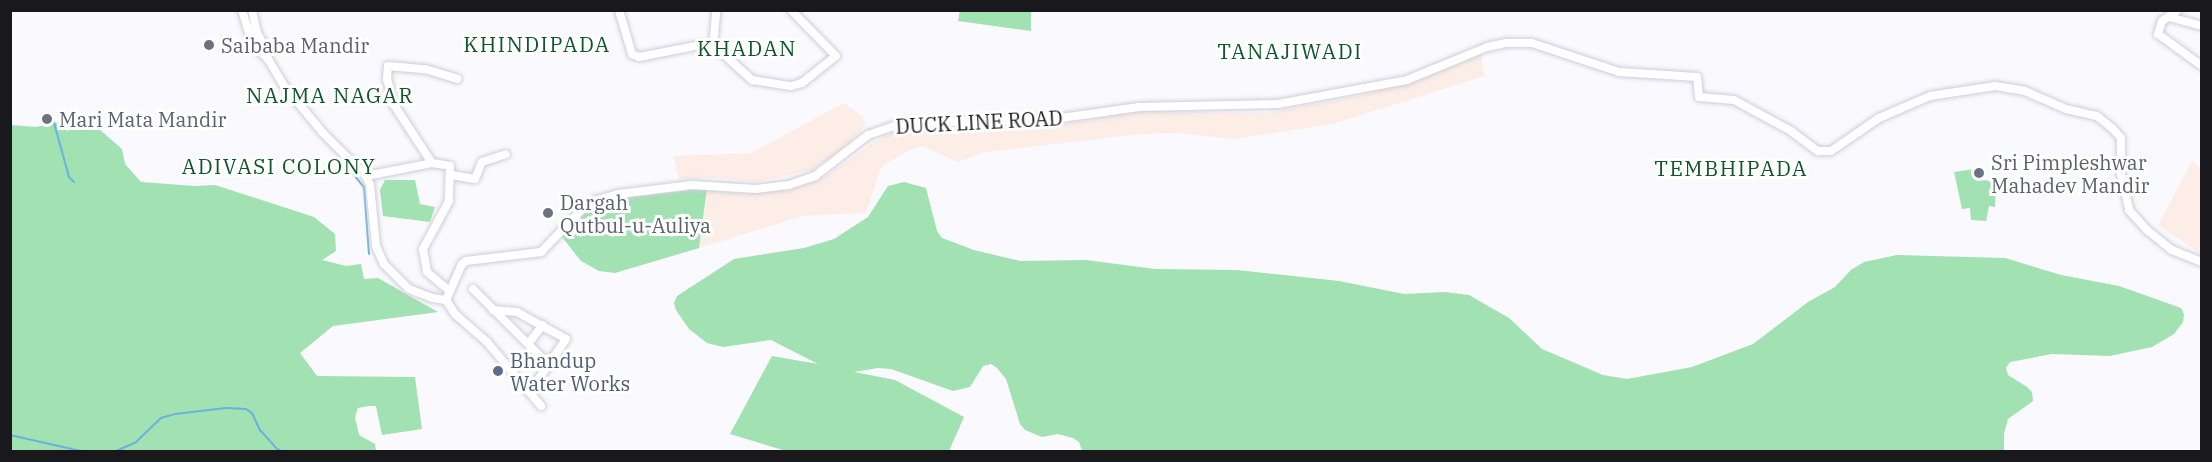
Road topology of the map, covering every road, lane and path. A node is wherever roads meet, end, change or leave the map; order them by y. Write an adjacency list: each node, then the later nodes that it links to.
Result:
1 (242, 10): 10 (street)
2 (252, 10): 10 (street)
3 (620, 10): 9 (street)
4 (716, 10): 9 (street)
5 (791, 10): 9 (street)
6 (2178, 10): 7 (street)
7 (2169, 17): 8 (street); 11 (street)
8 (2202, 26)
9 (713, 48)
10 (268, 59): 16 (street)
11 (2202, 66)
12 (458, 79): 14 (street)
13 (506, 154): 15 (street)
14 (432, 163): 15 (street); 16 (street)
15 (452, 175): 19 (street)
16 (366, 176): 20 (street)
17 (2202, 262): 19 (street, DUCK LINE ROAD)
18 (473, 289): 21 (street)
19 (450, 291): 20 (street, DUCK LINE ROAD)
20 (446, 300): 25 (street)
21 (493, 310): 22 (street); 23 (street)
22 (543, 325): 23 (street); 24 (street)
23 (528, 344): 24 (street)
24 (549, 365): 25 (street)
25 (529, 393): 26 (street)
26 (541, 406)

